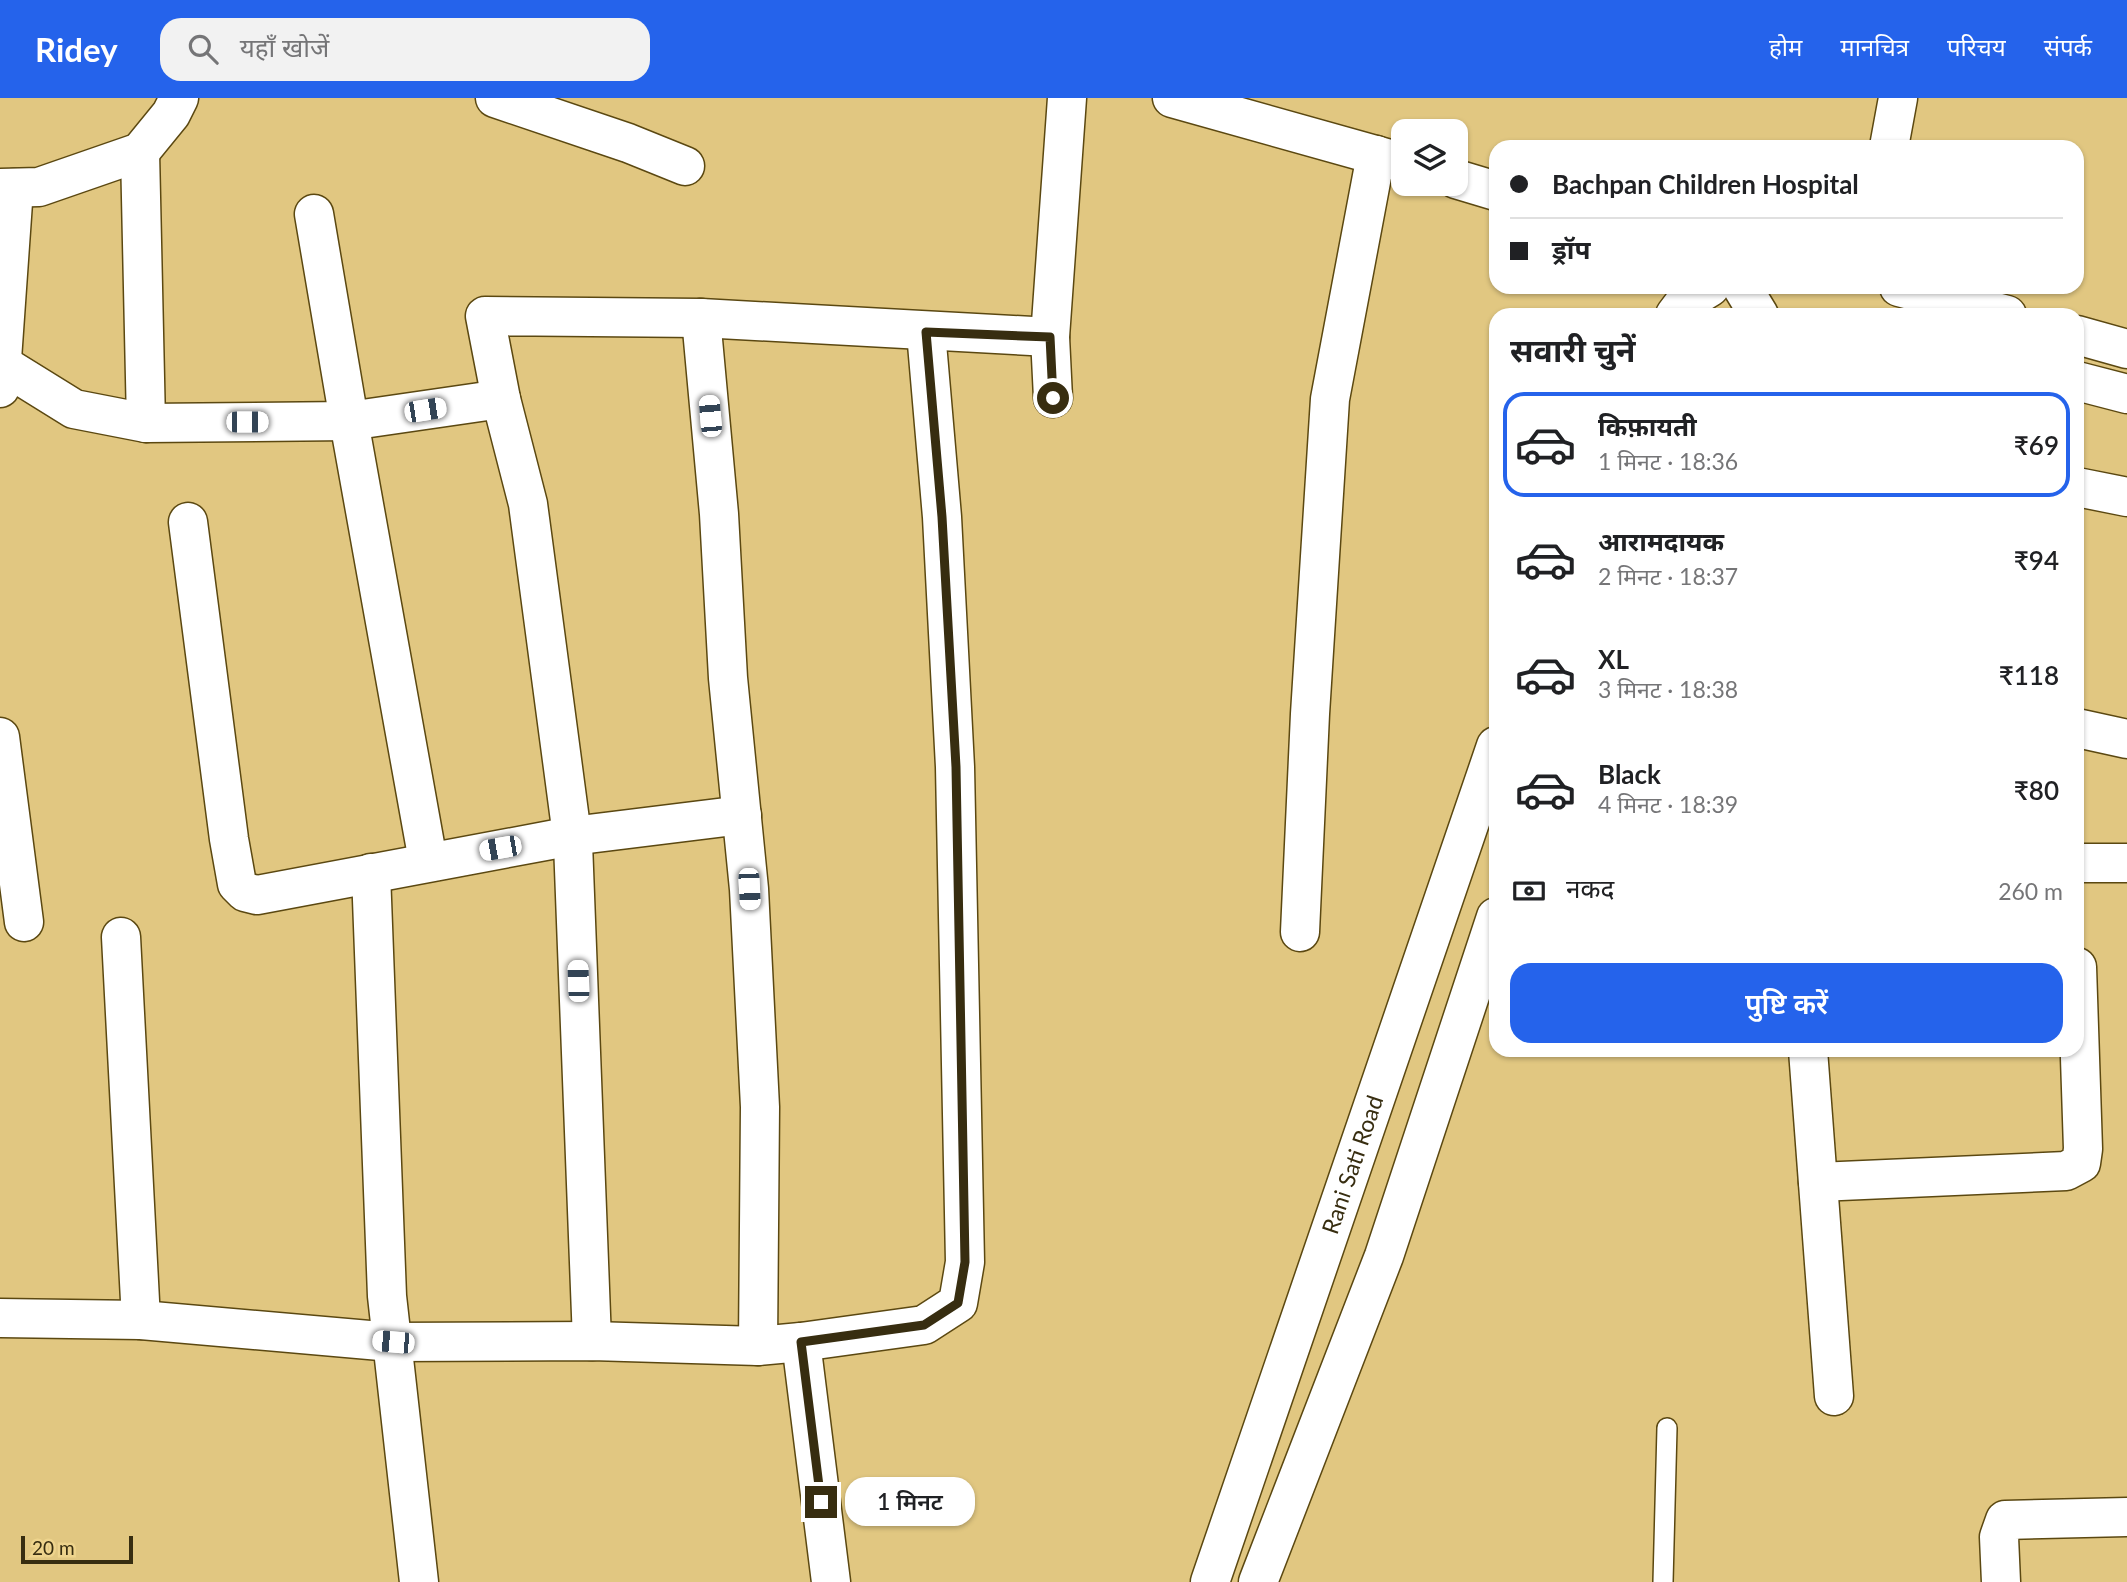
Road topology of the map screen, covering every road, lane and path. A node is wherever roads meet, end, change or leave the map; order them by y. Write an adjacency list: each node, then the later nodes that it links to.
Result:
1 (179, 98): 7 (street)
2 (495, 98): 9 (street)
3 (1067, 98): 20 (street)
4 (1172, 98): 8 (street)
5 (1898, 98): 6 (street)
6 (1890, 140)
7 (140, 152): 11 (street); 29 (street)
8 (1390, 159): 44 (street)
9 (685, 166)
10 (1468, 183): 12 (street)
11 (7, 188): 23 (street)
12 (1489, 189)
13 (314, 214): 28 (street)
14 (1699, 294): 16 (street)
15 (1926, 294): 17 (street)
16 (1680, 308)
17 (1980, 308)
18 (701, 318): 19 (street); 27 (street); 37 (street)
19 (926, 332): 20 (street); 54 (street)
20 (1050, 337): 26 (street)
21 (2084, 337): 22 (street)
22 (2127, 349)
23 (1, 377): 29 (street)
24 (2084, 383): 25 (street)
25 (2127, 394)
26 (1053, 398)
27 (501, 399): 28 (street); 38 (street)
28 (349, 421): 29 (street); 39 (street)
29 (146, 424)
30 (2084, 488): 31 (street)
31 (2127, 497)
32 (187, 522): 42 (street)
33 (2084, 730): 35 (street)
34 (0, 737): 43 (street)
35 (2127, 739)
36 (1489, 780): 61 (street, Rani Sati Road)
37 (742, 815): 38 (street); 55 (street)
38 (572, 836): 39 (street); 52 (street)
39 (428, 861): 42 (street)
40 (2084, 863): 41 (street)
41 (2127, 863)
42 (371, 873): 53 (street)
43 (24, 922)
44 (1300, 932)
45 (121, 937): 51 (street)
46 (1489, 938): 62 (street)
47 (1809, 1057): 49 (street)
48 (2080, 1057): 49 (street)
49 (1818, 1182): 56 (street)
50 (0, 1318): 51 (street)
51 (141, 1320): 53 (street)
52 (592, 1341): 53 (street); 55 (street)
53 (393, 1342): 59 (street)
54 (801, 1342): 55 (street); 60 (street)
55 (758, 1346)
56 (1834, 1396)
57 (1667, 1428): 63 (lane)
58 (2127, 1517): 64 (street)
59 (419, 1582)
60 (831, 1582)
61 (1210, 1582)
62 (1258, 1582)
63 (1662, 1582)
64 (2001, 1582)

